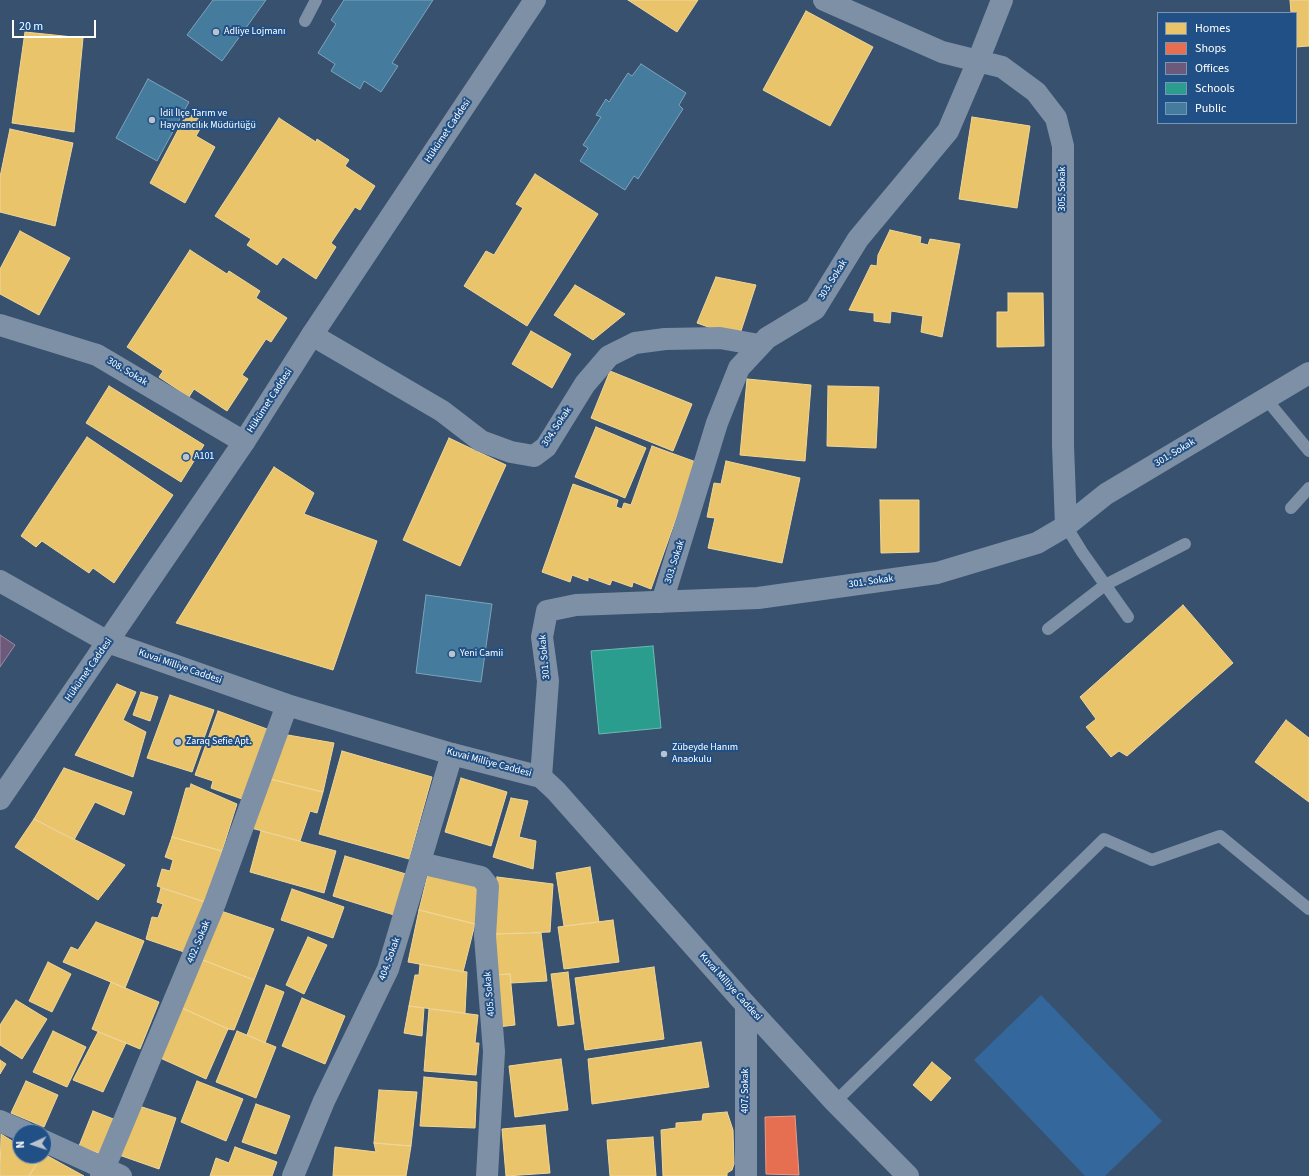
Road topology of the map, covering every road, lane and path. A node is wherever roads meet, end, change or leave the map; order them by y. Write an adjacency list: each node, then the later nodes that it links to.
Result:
1 (316, 0): 5 (lane)
2 (535, 0): 8 (street, Hükümet Caddesi)
3 (824, 0): 6 (street, 305. Sokak)
4 (1002, 0): 6 (street, 303. Sokak)
5 (305, 21)
6 (978, 61): 9 (street, 303. Sokak); 16 (street, 305. Sokak)
7 (0, 325): 12 (street, 308. Sokak)
8 (312, 335): 9 (street, 304. Sokak); 12 (street, Hükümet Caddesi)
9 (759, 345): 20 (street, 303. Sokak)
10 (1309, 373): 11 (street, 301. Sokak)
11 (1266, 399): 13 (lane); 16 (street, 301. Sokak)
12 (244, 442): 23 (street, Hükümet Caddesi)
13 (1309, 451)
14 (1309, 488): 15 (lane)
15 (1291, 508)
16 (1066, 526): 19 (lane); 20 (street, 301. Sokak)
17 (1185, 544): 19 (lane)
18 (0, 581): 23 (street, Kuvai Milliye Caddesi)
19 (1105, 585): 21 (lane); 22 (lane)
20 (662, 602): 26 (street, 301. Sokak)
21 (1128, 617)
22 (1048, 629)
23 (108, 642): 24 (street, Kuvai Milliye Caddesi); 27 (street, Hükümet Caddesi)
24 (288, 705): 25 (street, Kuvai Milliye Caddesi); 35 (street, 402. Sokak)
25 (452, 754): 26 (street, Kuvai Milliye Caddesi); 28 (street, 404. Sokak)
26 (541, 777): 30 (street, Kuvai Milliye Caddesi)
27 (0, 799)
28 (420, 863): 36 (street, 404. Sokak); 37 (street, 405. Sokak)
29 (1309, 909): 31 (lane)
30 (746, 1005): 31 (street, Kuvai Milliye Caddesi); 38 (street, 407. Sokak)
31 (835, 1102): 39 (street, Kuvai Milliye Caddesi)
32 (0, 1120): 33 (street)
33 (12, 1126)
34 (52, 1145): 35 (street)
35 (108, 1174)
36 (293, 1176)
37 (487, 1176)
38 (746, 1176)
39 (908, 1176)

